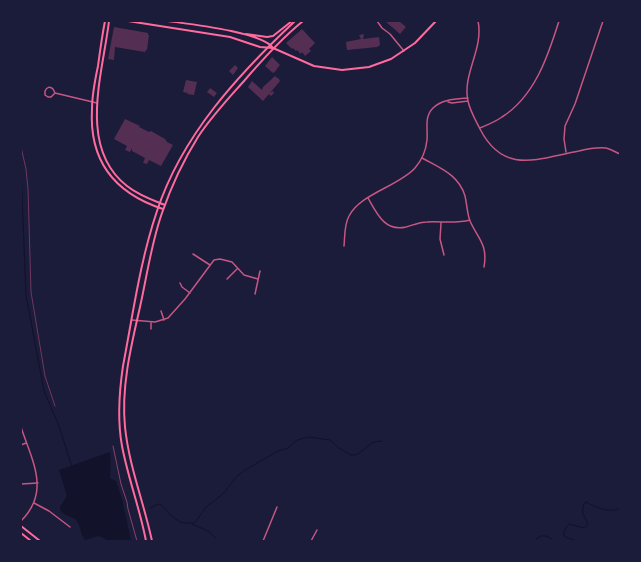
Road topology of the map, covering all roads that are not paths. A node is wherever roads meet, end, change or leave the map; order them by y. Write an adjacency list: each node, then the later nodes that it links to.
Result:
1 (105, 21): 21 (main road)
2 (109, 21): 23 (main road)
3 (128, 21): 15 (main road)
4 (168, 21): 13 (main road)
5 (292, 21): 13 (main road)
6 (295, 21): 14 (main road)
7 (303, 21): 16 (main road)
8 (377, 21): 17 (street)
9 (436, 21): 17 (main road)
10 (478, 21): 19 (street)
11 (559, 21): 24 (street)
12 (603, 21): 26 (street)
13 (244, 34): 14 (main road)
14 (270, 44): 15 (main road); 16 (main road)
15 (267, 48): 16 (main road); 30 (main road)
16 (273, 48): 17 (main road); 31 (main road)
17 (404, 51)
18 (54, 93): 18 (street); 21 (street)
19 (468, 98): 20 (street); 22 (street)
20 (468, 101): 22 (street); 24 (street)
21 (92, 102): 23 (street); 32 (main road)
22 (448, 102): 28 (street)
23 (96, 103): 30 (main road)
24 (480, 128): 26 (street)
25 (21, 147): 54 (lane)
26 (566, 153): 27 (street)
27 (620, 154)
28 (422, 158): 29 (street); 34 (street)
29 (368, 198): 35 (street); 36 (street)
30 (160, 203): 31 (main road); 32 (main road)
31 (165, 205): 33 (main road)
32 (158, 208): 33 (main road); 49 (main road)
33 (163, 209): 50 (main road)
34 (470, 220): 35 (street); 40 (street)
35 (441, 223): 38 (street)
36 (344, 246)
37 (193, 254): 39 (street)
38 (444, 255)
39 (210, 265): 41 (street); 46 (street)
40 (484, 267)
41 (237, 268): 43 (street); 44 (street)
42 (260, 271): 44 (street)
43 (227, 279)
44 (258, 279): 47 (street)
45 (180, 283): 46 (street)
46 (190, 293): 51 (street)
47 (255, 294)
48 (161, 311): 51 (street)
49 (132, 320): 50 (street); 69 (main road)
50 (137, 320): 52 (street); 70 (main road)
51 (164, 320): 52 (street)
52 (151, 323): 53 (street)
53 (151, 329)
54 (55, 406)
55 (21, 427): 56 (street)
56 (26, 443): 57 (street); 58 (street)
57 (21, 445)
58 (38, 483): 59 (street); 60 (street)
59 (21, 484)
60 (34, 503): 62 (street); 64 (street)
61 (276, 507): 71 (street)
62 (21, 521)
63 (21, 526): 68 (main road)
64 (70, 527)
65 (317, 530): 72 (street)
66 (21, 533): 67 (main road)
67 (31, 541)
68 (40, 541)
69 (146, 541)
70 (152, 541)
71 (263, 541)
72 (312, 541)

